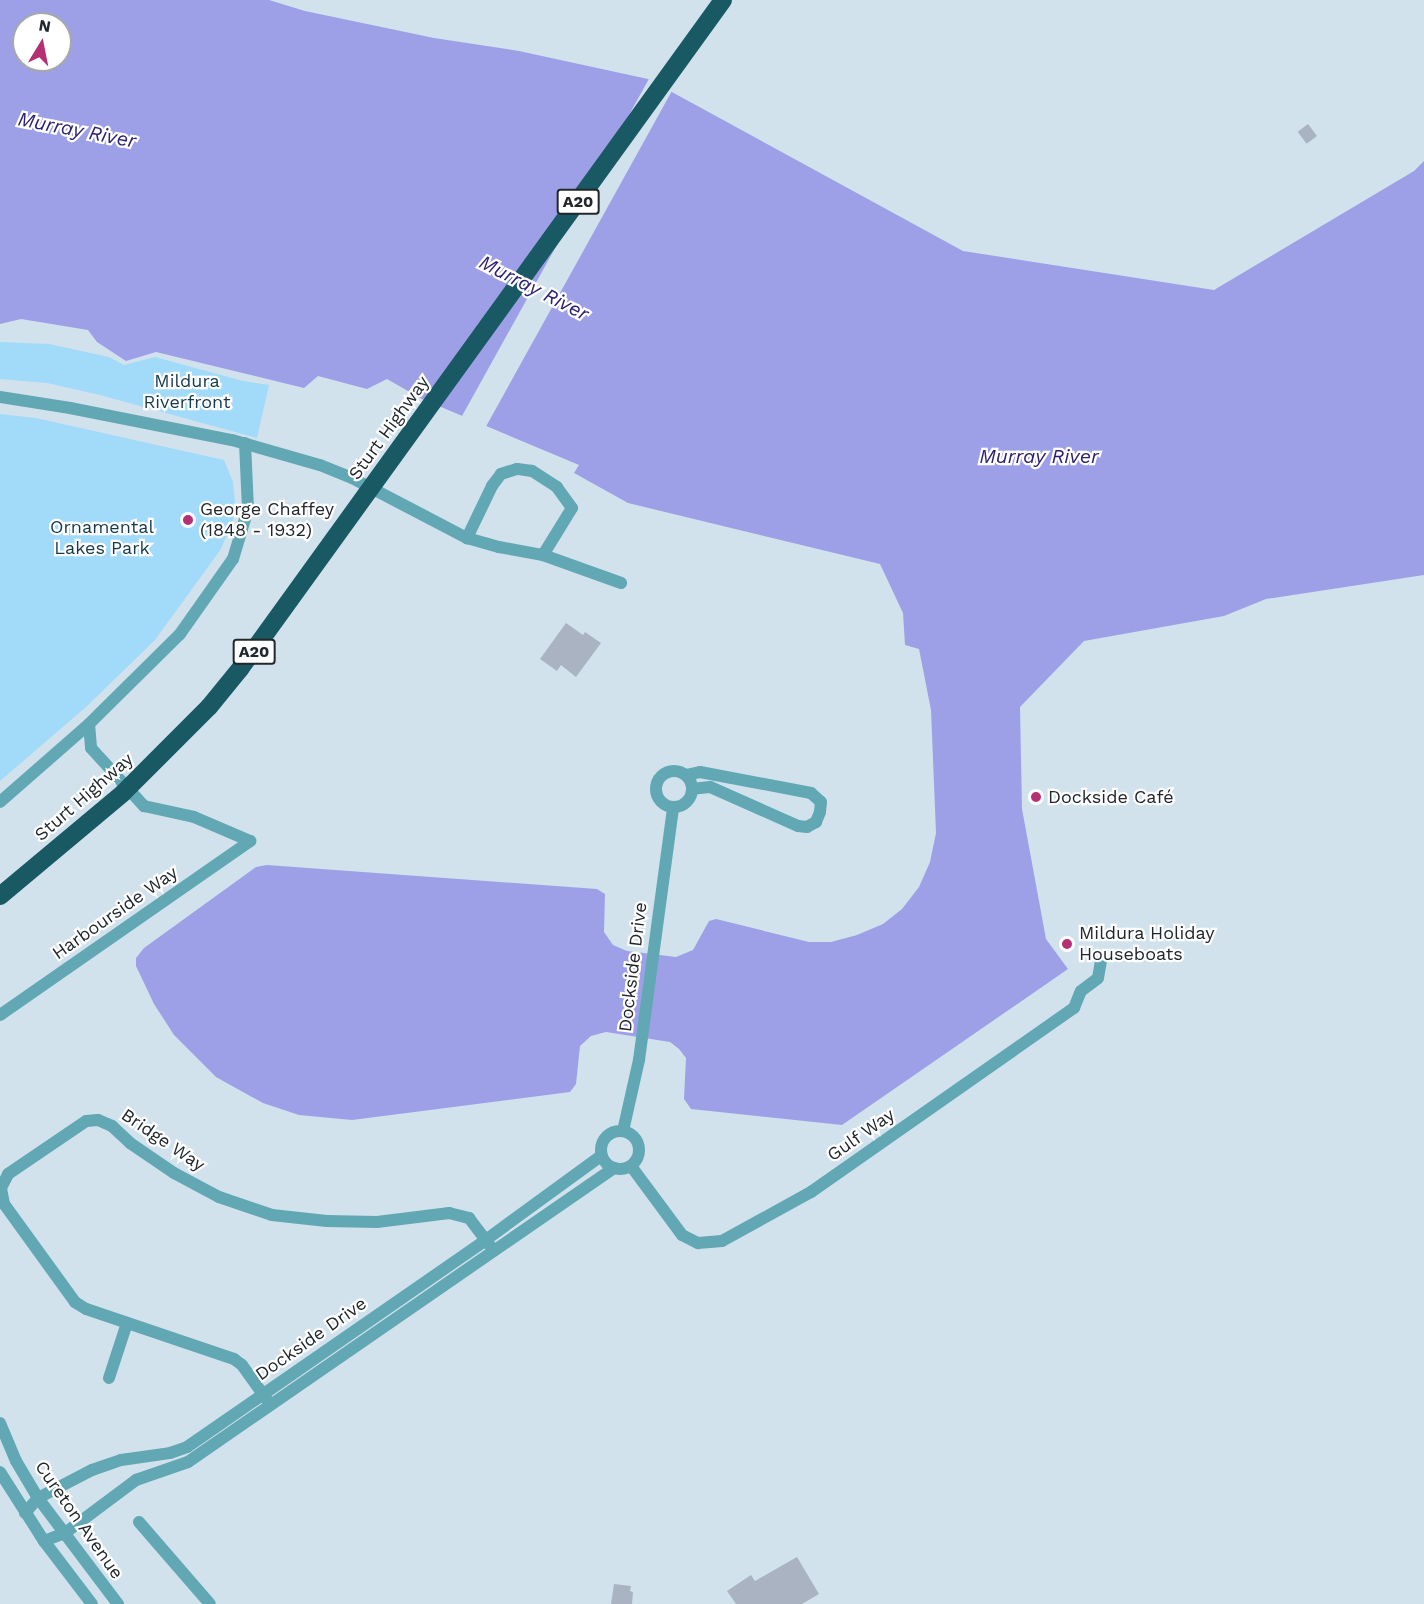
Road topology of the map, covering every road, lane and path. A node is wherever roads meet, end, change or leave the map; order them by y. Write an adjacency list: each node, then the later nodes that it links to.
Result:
1 (723, 0): 12 (highway, Sturt Highway / A20)
2 (0, 398): 3 (street)
3 (245, 443): 4 (street); 7 (street)
4 (467, 538): 5 (street); 5 (street)
5 (543, 555): 6 (street)
6 (621, 584)
7 (88, 724): 10 (street); 14 (street, Harbourside Way)
8 (686, 775): 9 (street); 9 (street); 11 (street)
9 (692, 789): 11 (street)
10 (0, 802)
11 (673, 807): 15 (street, Dockside Drive)
12 (0, 896)
13 (1101, 961): 17 (street, Gulf Way)
14 (0, 1015)
15 (623, 1131): 16 (street); 17 (street)
16 (602, 1155): 18 (street); 19 (street, Dockside Drive)
17 (631, 1166): 18 (street)
18 (614, 1168): 20 (street, Dockside Drive)
19 (487, 1239): 20 (street, Bridge Way); 21 (street, Bridge Way); 23 (street, Dockside Drive)
20 (494, 1251): 23 (street, Dockside Drive)
21 (127, 1323): 22 (street); 23 (street, Bridge Way)
22 (109, 1378)
23 (267, 1400): 26 (street, Dockside Drive); 29 (street, Dockside Drive)
24 (0, 1423): 26 (street, Cureton Avenue)
25 (0, 1472): 27 (street)
26 (38, 1498): 27 (street, Dockside Drive); 29 (street, Cureton Avenue)
27 (25, 1513): 30 (street)
28 (139, 1522): 33 (street)
29 (64, 1533): 30 (street, Dockside Drive); 32 (street, Cureton Avenue)
30 (44, 1541): 31 (street)
31 (92, 1604)
32 (118, 1604)
33 (210, 1604)

